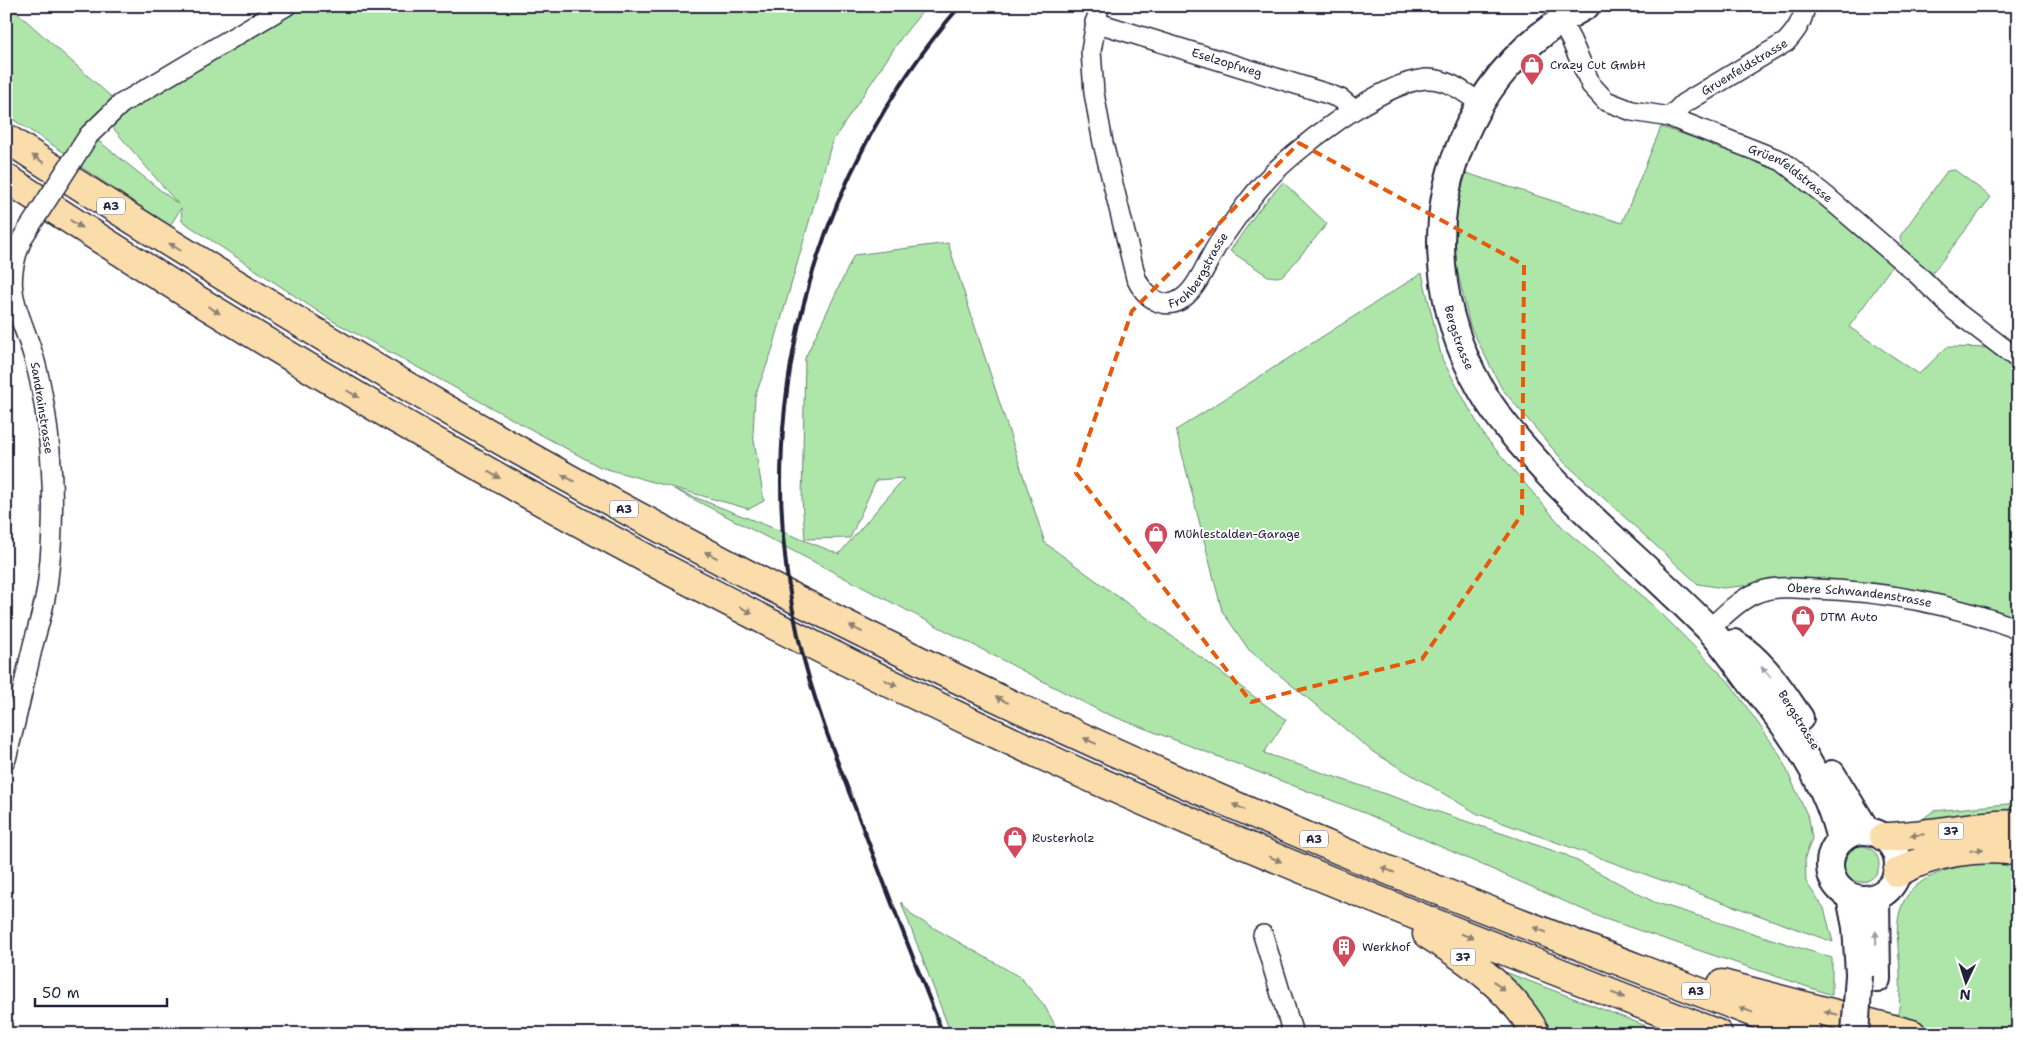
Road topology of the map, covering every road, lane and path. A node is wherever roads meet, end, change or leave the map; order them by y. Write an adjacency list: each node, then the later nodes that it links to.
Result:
1 (286, 6): 14 (street, Sandrainstrasse, bridge)
2 (1586, 6): 5 (main road, Bergstrasse)
3 (1805, 6): 8 (street, Gruenfeldstrasse)
4 (1095, 11): 7 (street, Eselzopfweg); 7 (street, Frohbergstrasse)
5 (1560, 20): 6 (main road, Bergstrasse); 8 (street, Grüenfeldstrasse)
6 (1480, 103): 7 (street, Frohbergstrasse); 12 (main road, Bergstrasse)
7 (1353, 109)
8 (1670, 118): 11 (street, Grüenfeldstrasse)
9 (6, 138): 24 (highway, A3, one-way to 9)
10 (6, 178): 22 (highway, A3, one-way to 22)
11 (2018, 359)
12 (1709, 629): 13 (street, Obere Schwandenstrasse); 16 (main road, Bergstrasse, one-way to 12); 17 (main road, Bergstrasse)
13 (2018, 629)
14 (6, 759)
15 (2018, 824): 16 (highway, 37, one-way to 16)
16 (1875, 834): 17 (main road); 19 (main road, Bergstrasse)
17 (1840, 840): 20 (main road)
18 (2018, 851): 19 (highway, one-way to 18)
19 (1897, 873): 21 (main road)
20 (1850, 897): 21 (main road); 25 (main road)
21 (1876, 897): 25 (main road, one-way to 21)
22 (1372, 899): 27 (highway, 37, one-way to 27); 28 (highway, A3, one-way to 28)
23 (1263, 935): 26 (street)
24 (1585, 948): 29 (highway, A3, one-way to 24); 32 (highway, one-way to 24)
25 (1868, 977): 30 (main road, bridge); 31 (main road)
26 (1293, 1034)
27 (1536, 1034)
28 (1718, 1034)
29 (1808, 1034)
30 (1855, 1034)
31 (1873, 1034)
32 (1912, 1034)

